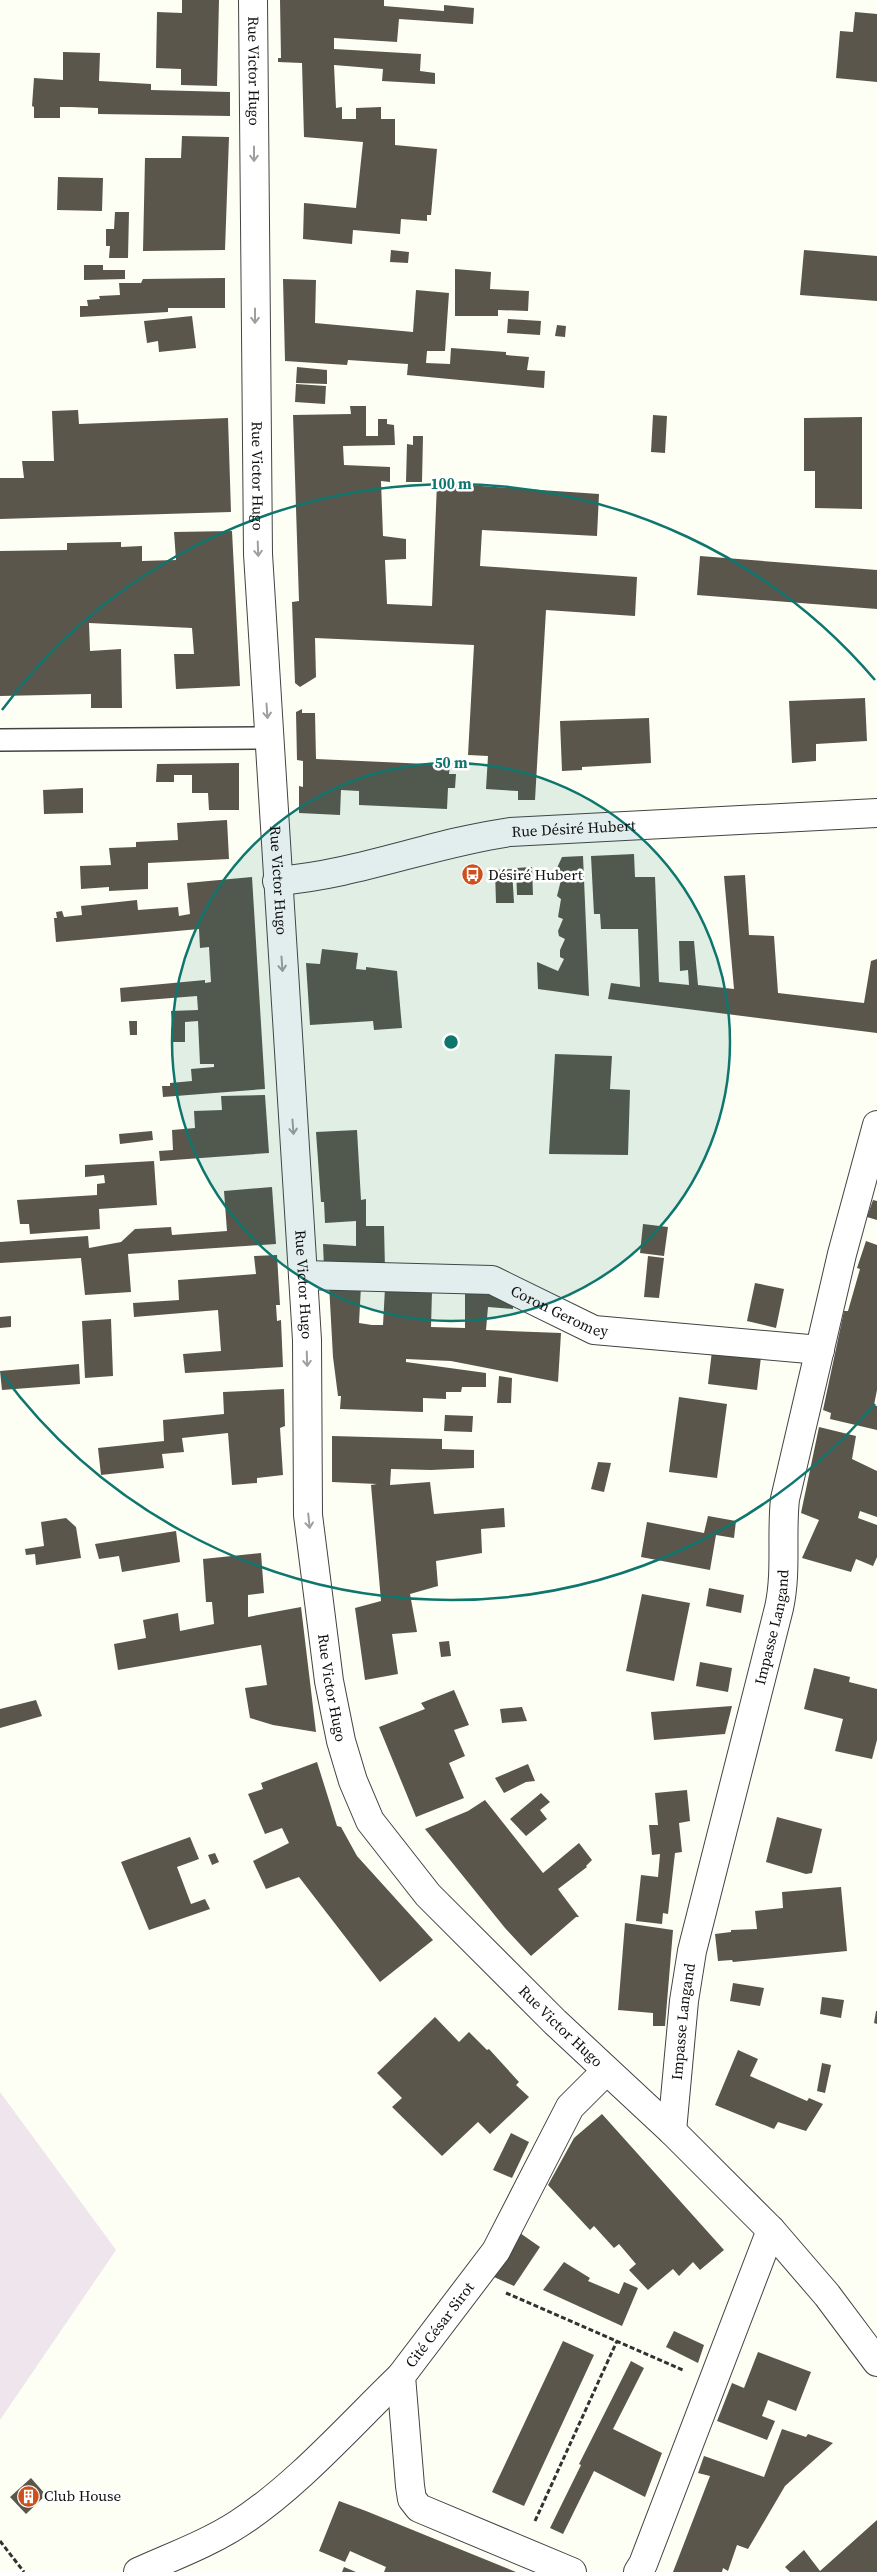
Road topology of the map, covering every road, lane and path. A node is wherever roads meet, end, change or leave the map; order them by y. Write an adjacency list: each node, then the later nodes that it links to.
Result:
1 (253, 0): 2 (street, Rue Victor Hugo, one-way to 2)
2 (269, 738): 3 (lane); 5 (street, Rue Victor Hugo)
3 (0, 740)
4 (877, 813): 5 (street, Rue Désiré Hubert)
5 (277, 881): 7 (street, Rue Victor Hugo, one-way to 7)
6 (877, 1125): 8 (street, Impasse Langand)
7 (302, 1276): 8 (street, Coron Geromey); 9 (street, Rue Victor Hugo, one-way to 9)
8 (820, 1350): 10 (street, Impasse Langand)
9 (606, 2071): 10 (street, Rue Victor Hugo); 12 (street, Cité César Sirot)
10 (672, 2131): 11 (street, Rue Victor Hugo)
11 (771, 2230): 14 (street, Rue Victor Hugo); 16 (street)
12 (475, 2280): 13 (path); 15 (street, Cité César Sirot)
13 (617, 2341): 16 (path); 18 (path)
14 (877, 2362)
15 (401, 2376): 18 (street, Cité César Sirot); 20 (street)
16 (712, 2382): 22 (street)
17 (0, 2542): 19 (path)
18 (522, 2551): 21 (street, Cité César Sirot)
19 (24, 2572)
20 (138, 2572)
21 (572, 2572)
22 (638, 2572)

